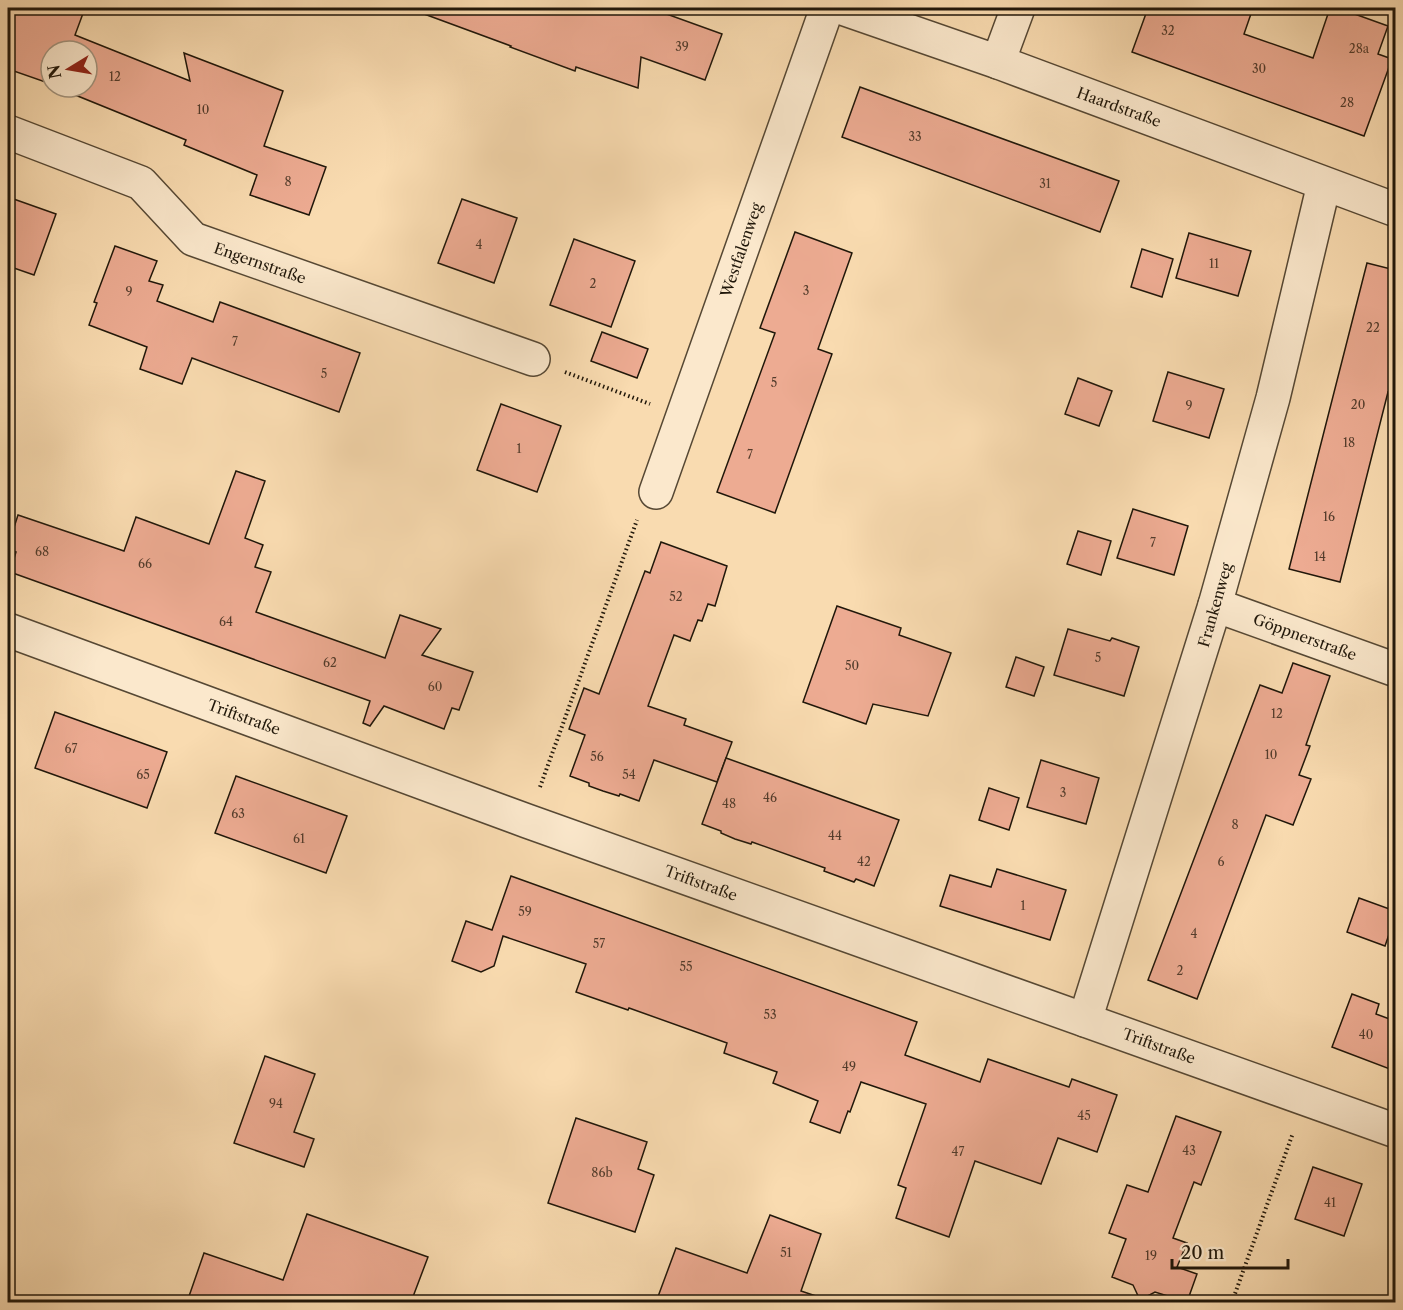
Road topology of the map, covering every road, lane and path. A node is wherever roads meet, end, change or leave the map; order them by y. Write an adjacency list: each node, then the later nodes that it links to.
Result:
1 (827, 8): 10 (street, Westfalenweg)
2 (842, 8): 4 (street, Haardstraße)
3 (1018, 8): 4 (street)
4 (998, 62): 6 (street, Haardstraße)
5 (8, 132): 8 (street, Engernstraße)
6 (1324, 184): 7 (street, Haardstraße); 11 (street, Frankenweg)
7 (1395, 210)
8 (533, 359): 9 (path)
9 (636, 400)
10 (656, 492): 14 (path)
11 (1215, 605): 13 (street, Göppnerstraße); 15 (street, Frankenweg)
12 (8, 630): 14 (street, Triftstraße)
13 (1395, 670)
14 (527, 821): 15 (street, Triftstraße)
15 (1085, 1020): 16 (street, Triftstraße)
16 (1305, 1098): 17 (street, Triftstraße); 18 (path)
17 (1395, 1131)
18 (1232, 1302)

